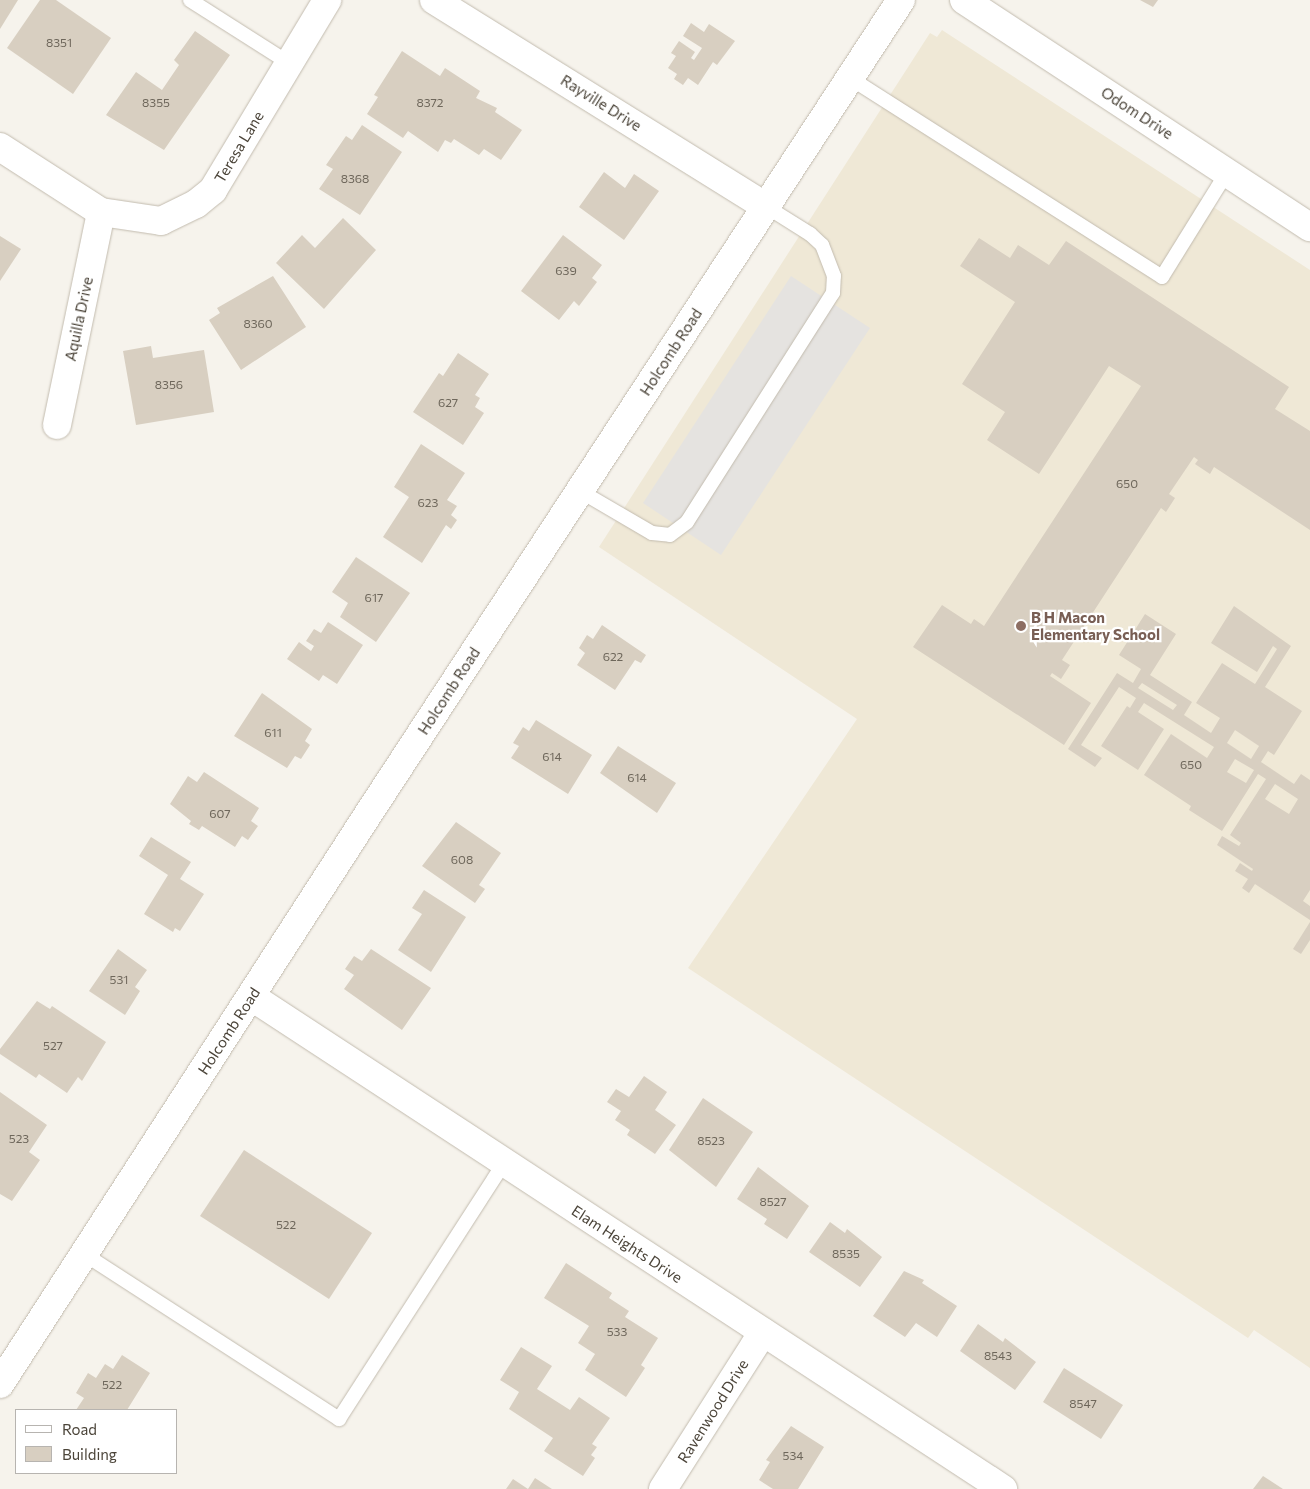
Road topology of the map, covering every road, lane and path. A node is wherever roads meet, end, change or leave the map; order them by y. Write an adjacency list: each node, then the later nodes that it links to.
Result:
1 (190, 0): 6 (lane)
2 (327, 0): 6 (street, Teresa Lane)
3 (434, 0): 10 (street, Rayville Drive)
4 (901, 0): 7 (street, Holcomb Road)
5 (964, 0): 9 (street, Odom Drive)
6 (289, 63): 11 (street, Teresa Lane)
7 (850, 78): 9 (lane); 10 (street, Holcomb Road)
8 (0, 147): 11 (street, Teresa Lane)
9 (1227, 172): 12 (street, Odom Drive)
10 (767, 207): 14 (street, Holcomb Road); 14 (lane)
11 (101, 212): 13 (street, Aquilla Drive)
12 (1310, 227)
13 (57, 425)
14 (580, 492): 15 (street, Holcomb Road)
15 (252, 996): 16 (street, Elam Heights Drive); 17 (street, Holcomb Road)
16 (504, 1163): 17 (lane); 18 (street, Elam Heights Drive)
17 (84, 1254): 19 (street, Holcomb Road)
18 (763, 1332): 20 (street, Ravenwood Drive); 21 (street, Elam Heights Drive)
19 (0, 1384)
20 (663, 1489)
21 (1003, 1489)

